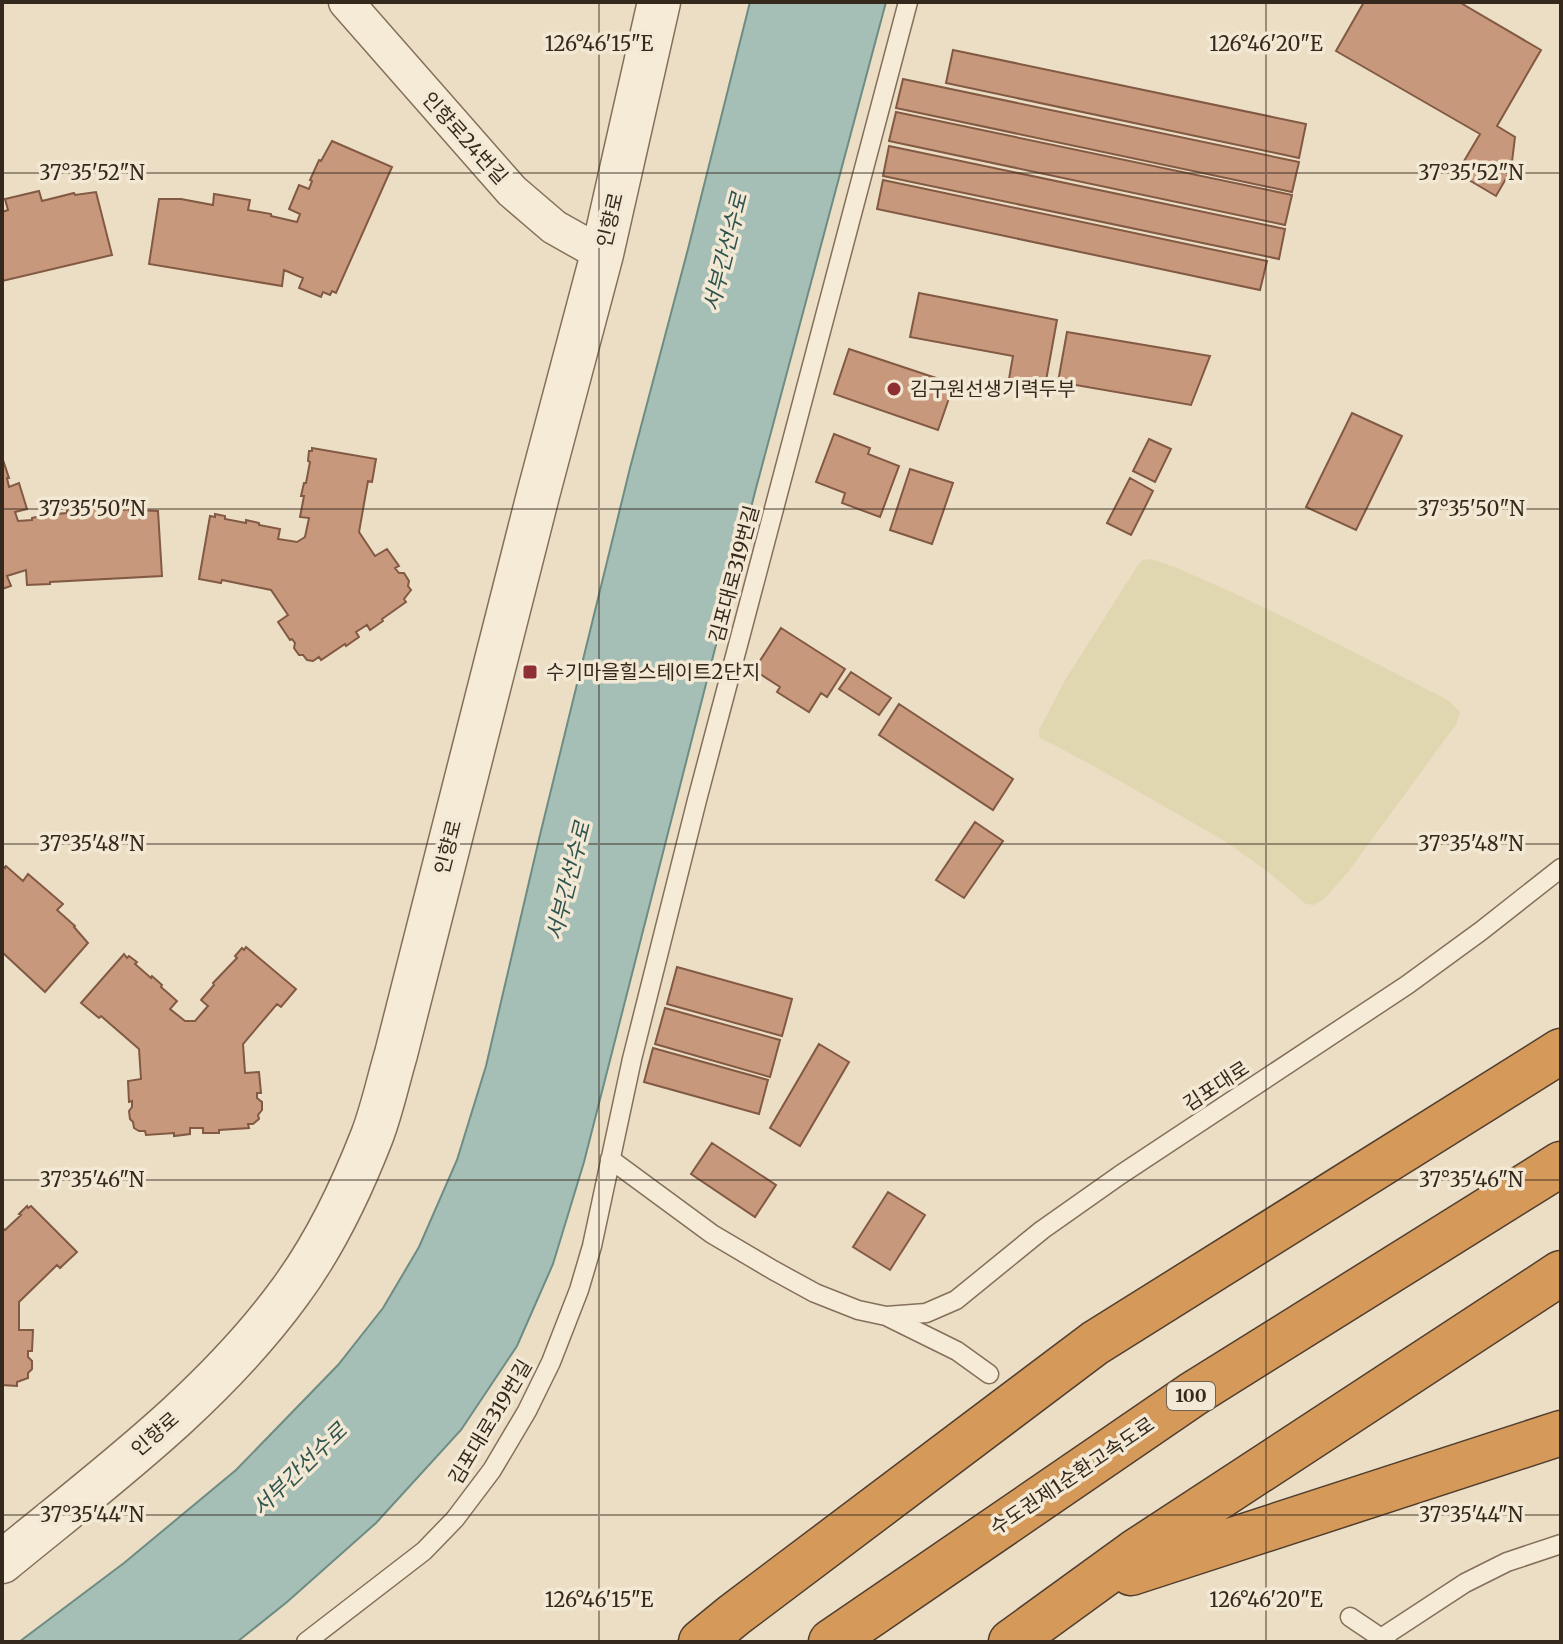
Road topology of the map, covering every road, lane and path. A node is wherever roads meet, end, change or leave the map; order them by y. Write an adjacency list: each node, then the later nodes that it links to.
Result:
1 (346, 2): 4 (street, 인향로24번길)
2 (659, 2): 4 (street, 인향로)
3 (908, 2): 9 (lane, 김포대로319번길)
4 (602, 254): 18 (street, 인향로)
5 (1561, 868): 13 (lane, 김포대로)
6 (1561, 1024): 8 (highway)
7 (1561, 1051): 8 (highway)
8 (1474, 1105): 23 (highway)
9 (610, 1159): 13 (lane); 22 (lane, 김포대로319번길)
10 (1561, 1164): 24 (highway, 수도권제1순환고속도로 / 100)
11 (1561, 1273): 16 (highway)
12 (1561, 1304): 16 (highway)
13 (886, 1316): 14 (lane)
14 (989, 1374)
15 (1561, 1433): 19 (highway)
16 (1309, 1438): 19 (highway)
17 (1561, 1544): 21 (lane)
18 (2, 1562)
19 (1087, 1587): 25 (highway)
20 (1350, 1617): 21 (lane)
21 (1384, 1640)
22 (306, 1642)
23 (701, 1642)
24 (831, 1642)
25 (1011, 1642)

